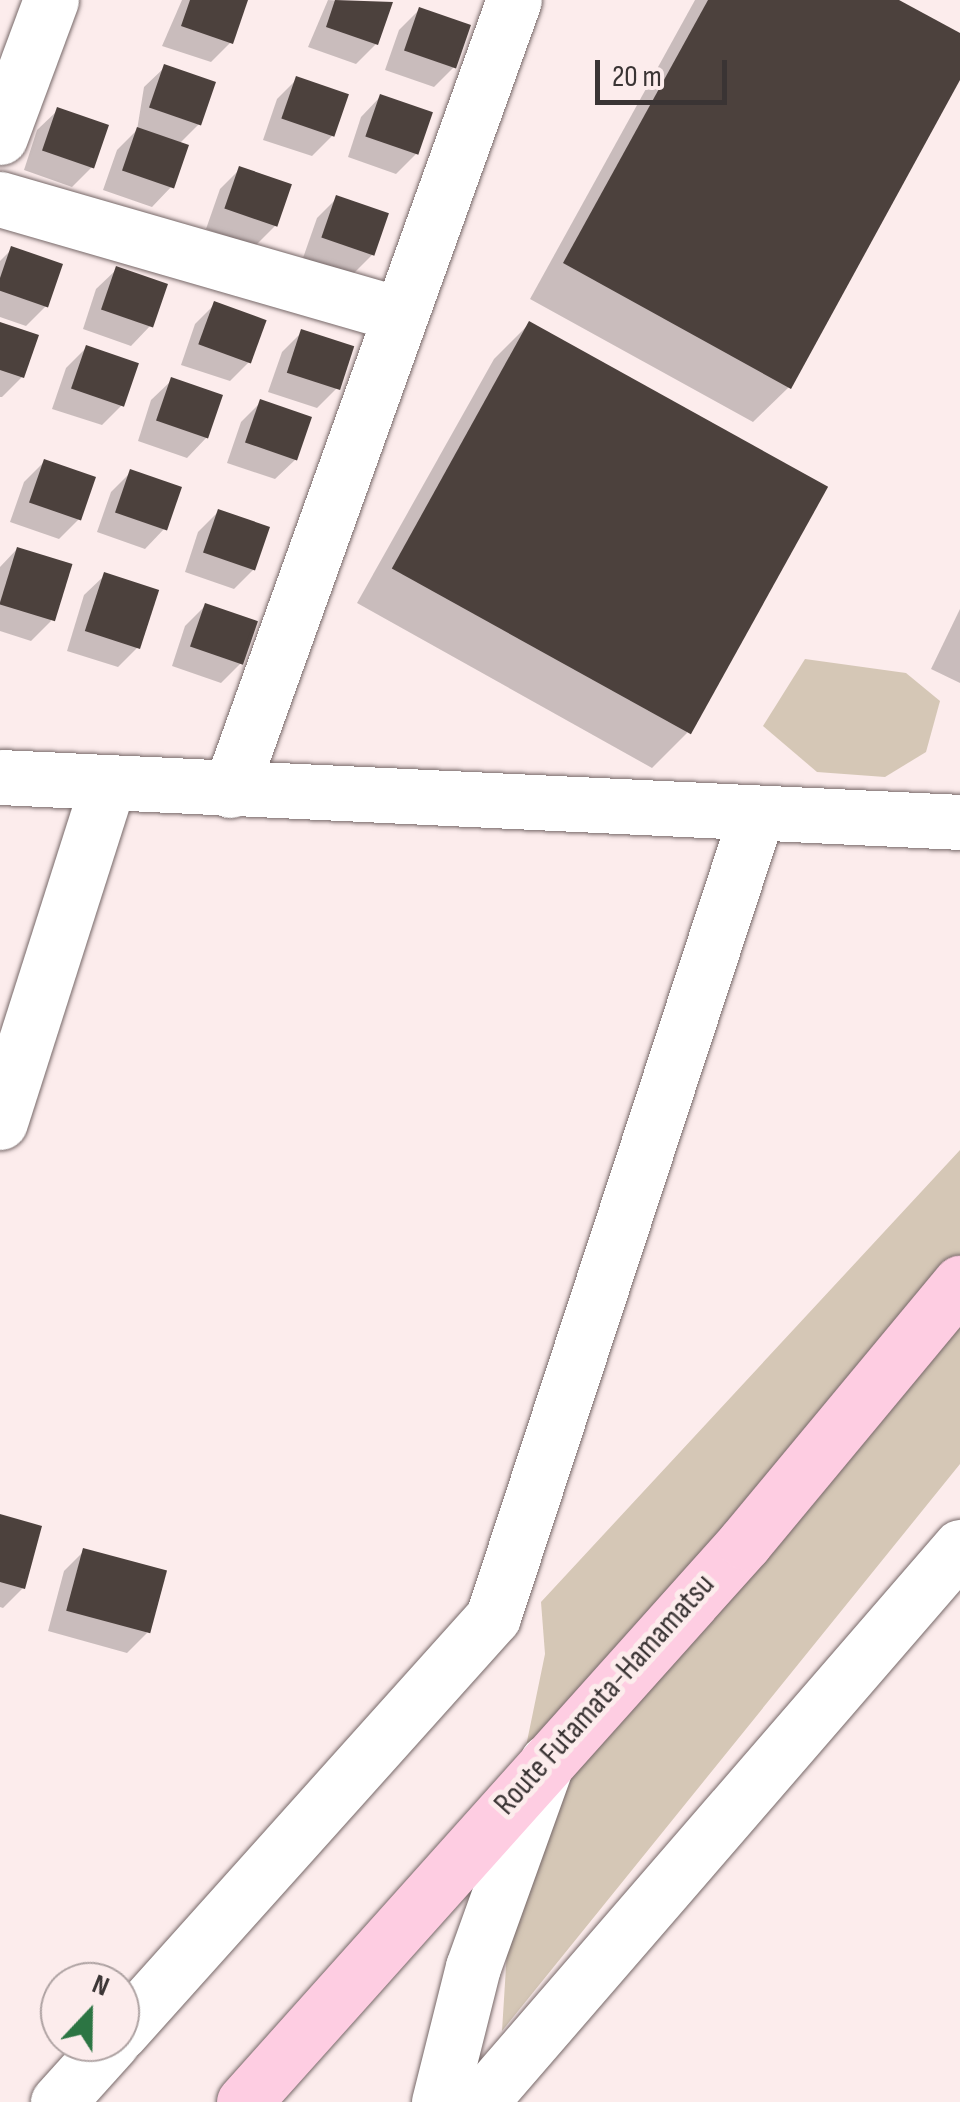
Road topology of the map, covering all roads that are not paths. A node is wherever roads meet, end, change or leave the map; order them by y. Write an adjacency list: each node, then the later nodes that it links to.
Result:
1 (51, 0): 3 (street)
2 (514, 0): 5 (street)
3 (0, 137)
4 (0, 199): 5 (street)
5 (399, 314): 8 (street)
6 (0, 777): 7 (street)
7 (108, 783): 8 (street); 11 (street)
8 (230, 790): 9 (street)
9 (757, 813): 10 (street); 15 (street)
10 (960, 822)
11 (0, 1122)
12 (960, 1283): 14 (main road, Route Futamata-Hamamatsu)
13 (960, 1547): 20 (street)
14 (550, 1752): 18 (main road, Route Futamata-Hamamatsu); 19 (street)
15 (140, 2011)
16 (94, 2062): 17 (street)
17 (58, 2102)
18 (244, 2102)
19 (439, 2102)
20 (480, 2102)

